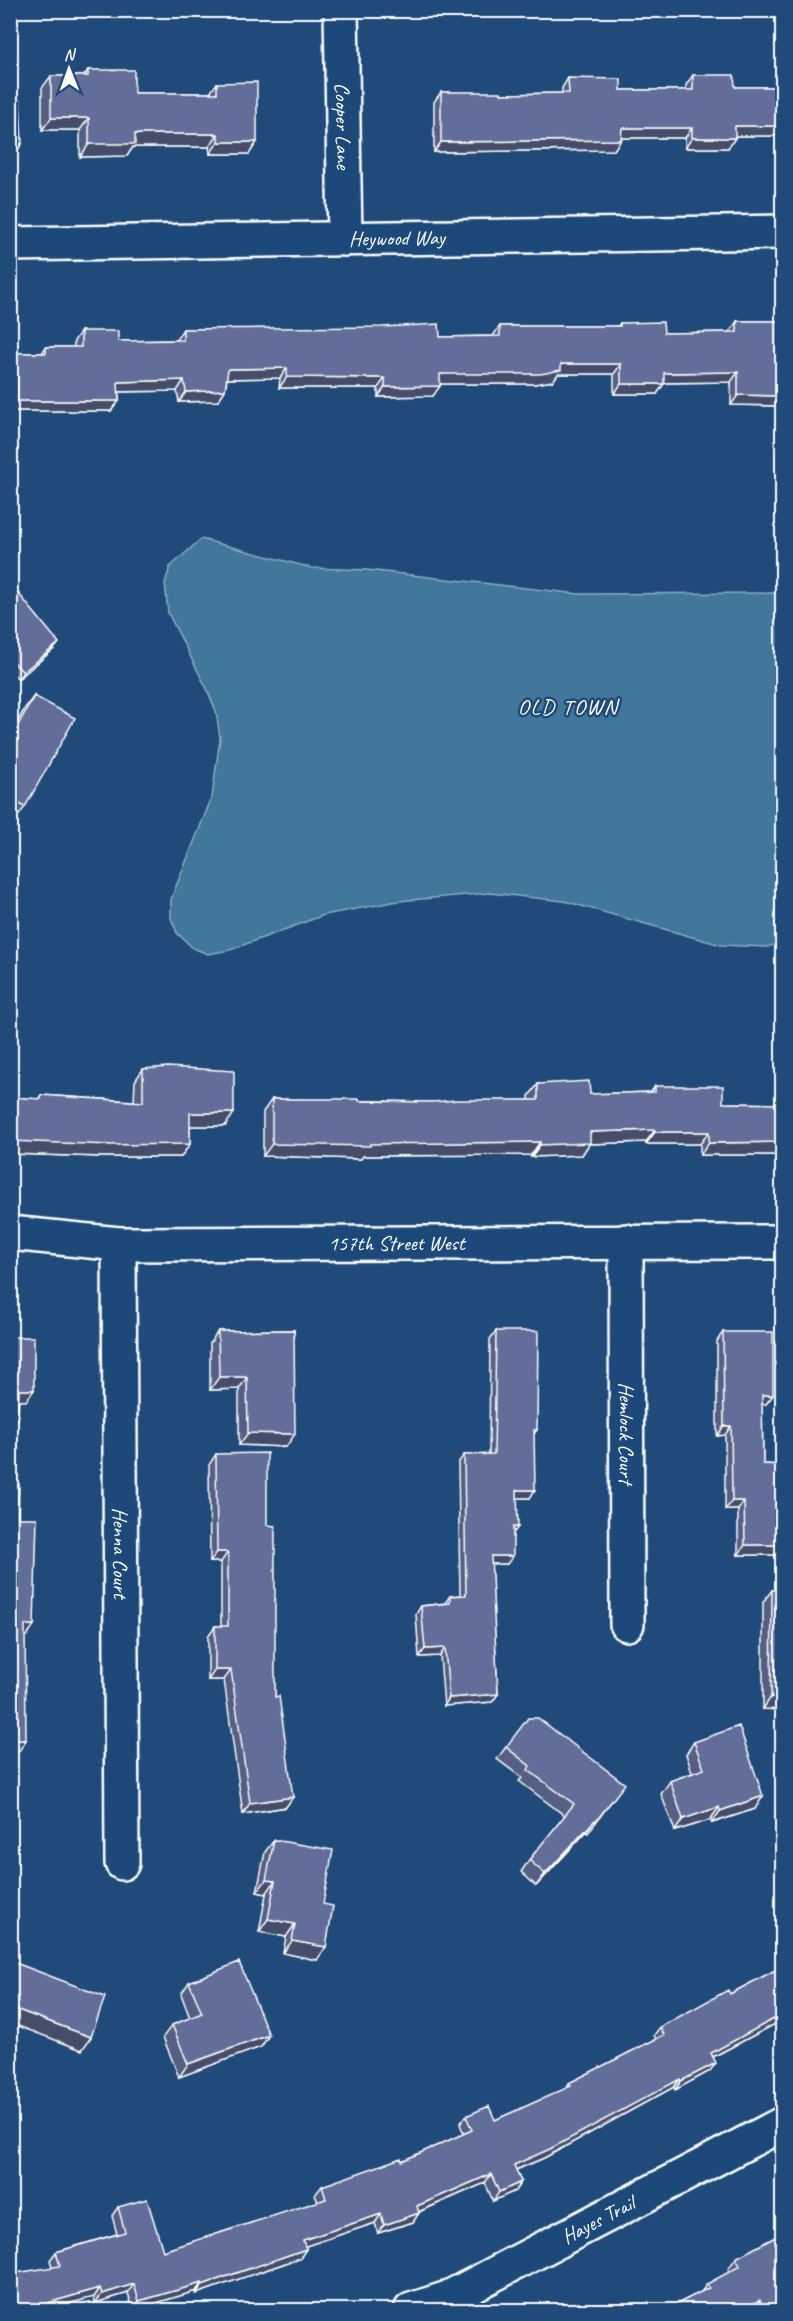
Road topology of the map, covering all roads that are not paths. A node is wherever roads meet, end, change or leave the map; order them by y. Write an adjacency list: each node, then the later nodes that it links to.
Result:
1 (341, 10): 3 (street, Cooper Lane)
2 (783, 232): 3 (street, Heywood Way)
3 (345, 239): 4 (street, Heywood Way)
4 (10, 244)
5 (10, 1233): 8 (street, 157th Street West)
6 (626, 1241): 7 (street, 157th Street West); 8 (street, 157th Street West); 9 (street, Hemlock Court)
7 (783, 1242)
8 (119, 1244): 10 (street, Henna Court)
9 (627, 1624)
10 (122, 1863)
11 (783, 2124): 12 (street, Hayes Trail)
12 (411, 2310)

